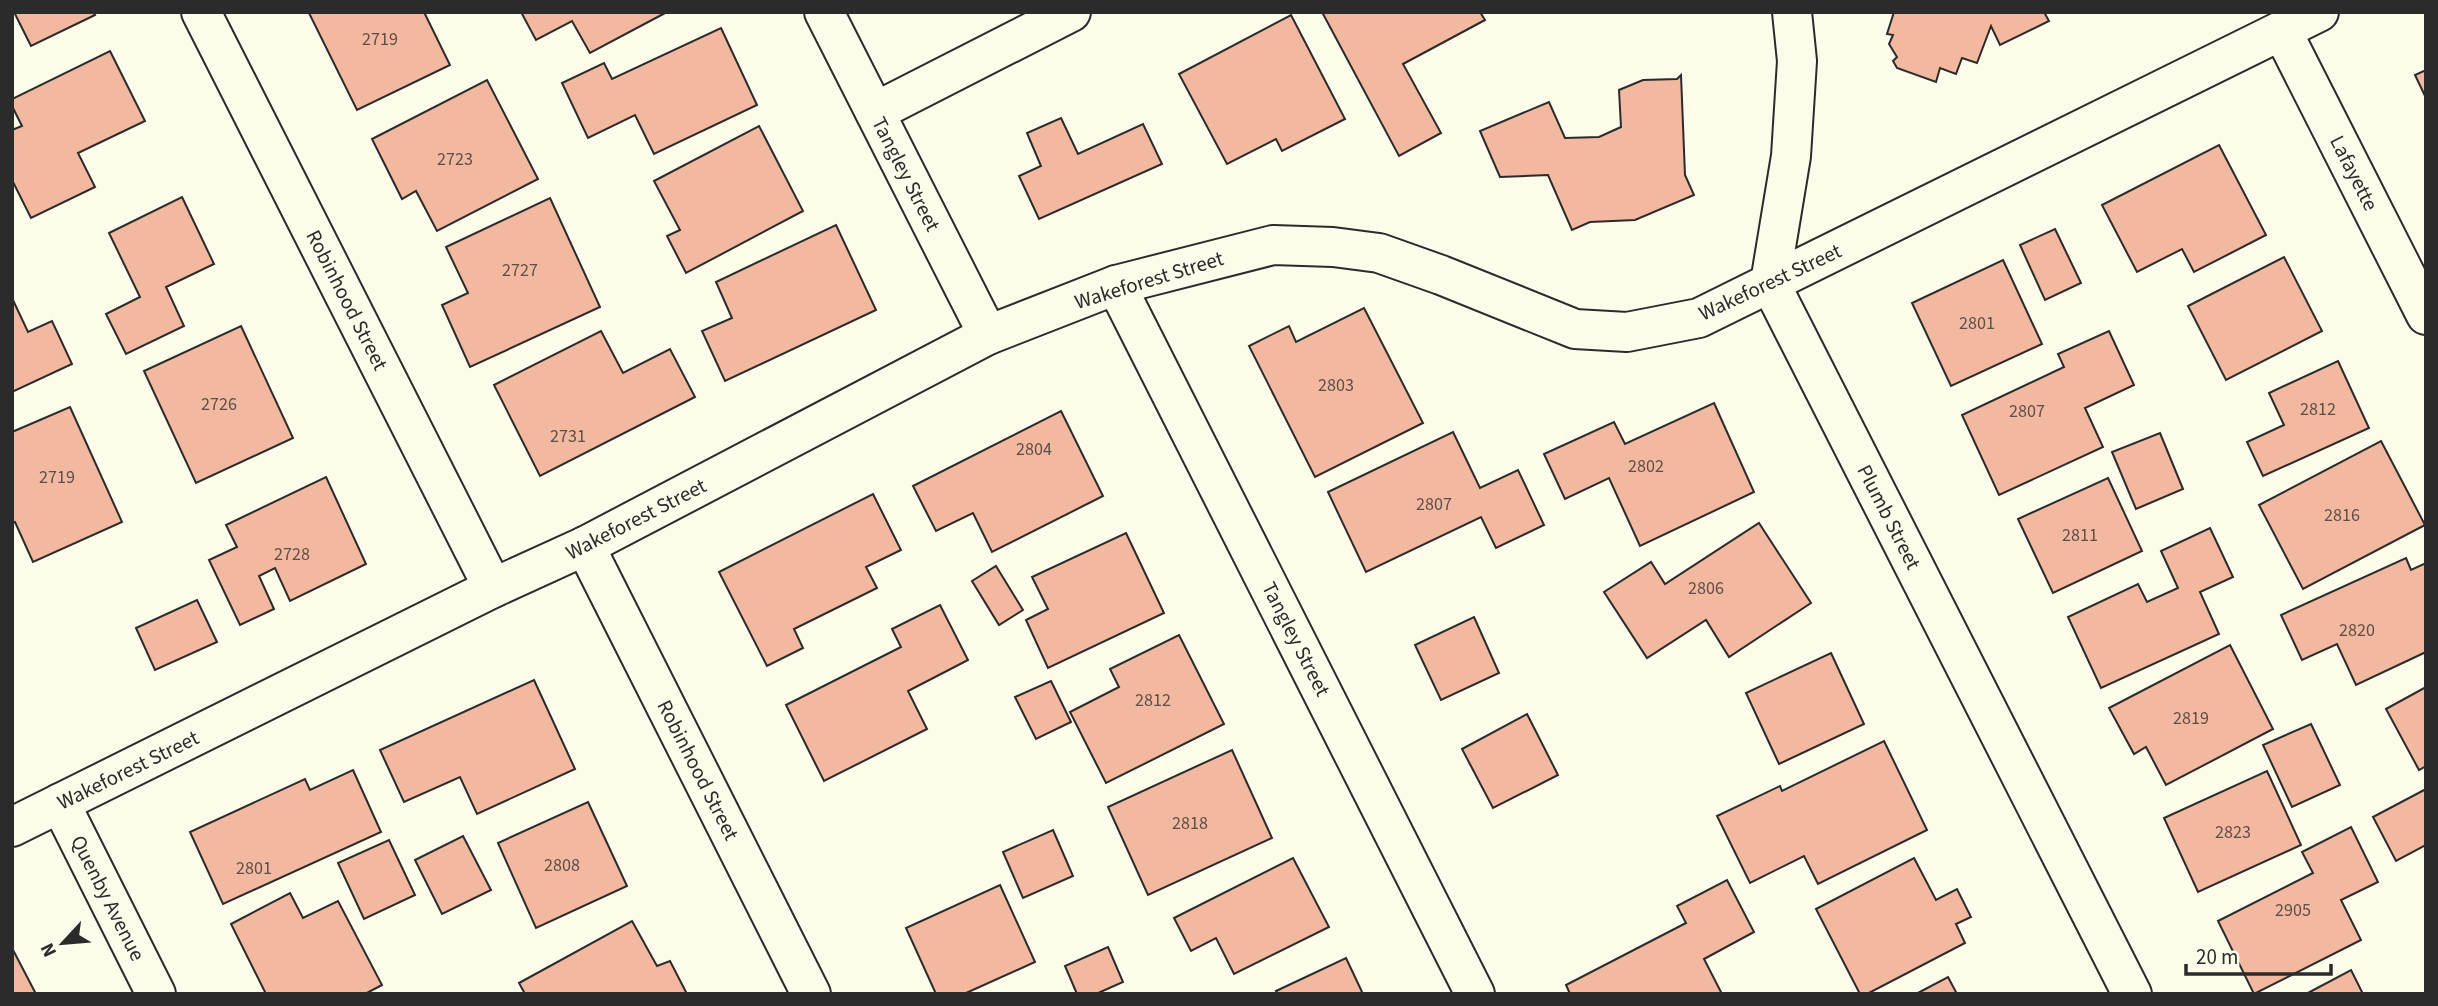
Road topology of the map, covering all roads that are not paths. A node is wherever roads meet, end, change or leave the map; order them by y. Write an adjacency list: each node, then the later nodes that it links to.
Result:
1 (201, 12): 13 (street, Robinhood Street)
2 (824, 12): 7 (street, Tangley Street)
3 (1071, 12): 7 (street)
4 (1791, 12): 8 (street)
5 (2319, 12): 6 (street, Wakeforest Street)
6 (2282, 31): 8 (street, Wakeforest Street); 10 (street, Lafayette)
7 (874, 111): 11 (street, Tangley Street)
8 (1770, 283): 9 (street, Wakeforest Street); 19 (street, Plumb Street)
9 (1116, 285): 11 (street, Wakeforest Street); 18 (street, Tangley Street)
10 (2426, 315)
11 (988, 335): 12 (street, Wakeforest Street)
12 (585, 546): 13 (street, Wakeforest Street); 17 (street, Robinhood Street)
13 (493, 588): 14 (street, Wakeforest Street)
14 (60, 803): 15 (street, Wakeforest Street); 16 (street, Quenby Avenue)
15 (14, 821)
16 (156, 994)
17 (811, 994)
18 (1475, 994)
19 (2132, 994)

